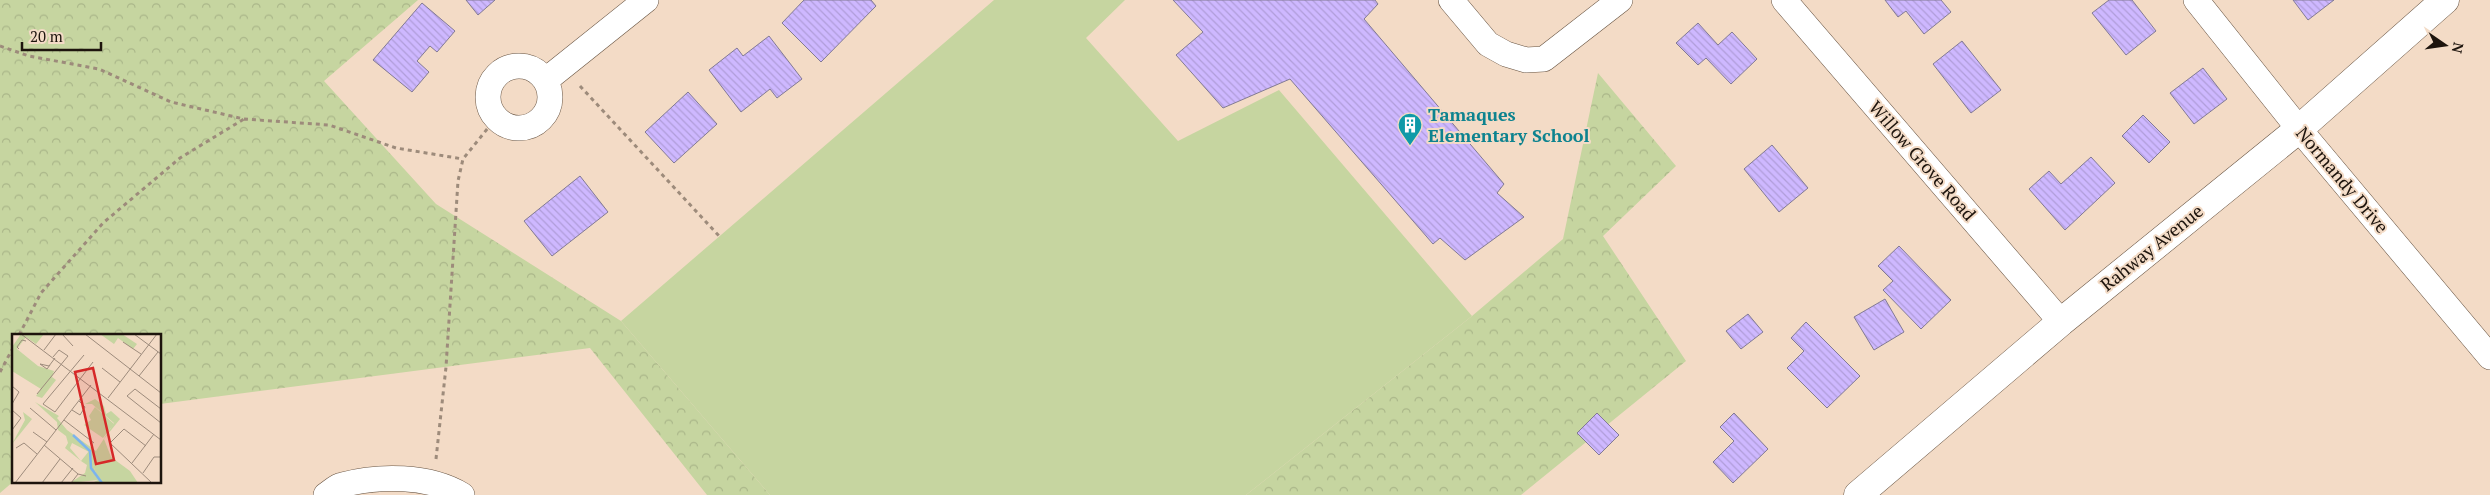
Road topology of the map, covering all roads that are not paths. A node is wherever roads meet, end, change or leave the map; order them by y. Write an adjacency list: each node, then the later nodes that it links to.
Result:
1 (646, 0): 7 (street)
2 (1451, 0): 3 (street)
3 (1620, 0)
4 (1784, 0): 9 (street, Willow Grove Road)
5 (2196, 0): 8 (street, Normandy Drive)
6 (2445, 0): 8 (street, Rahway Avenue)
7 (554, 74): 7 (street)
8 (2299, 129): 9 (street, Rahway Avenue); 10 (street, Normandy Drive)
9 (2061, 322): 13 (street, Rahway Avenue)
10 (2490, 357)
11 (326, 495): 12 (street)
12 (462, 495)
13 (1858, 495)

